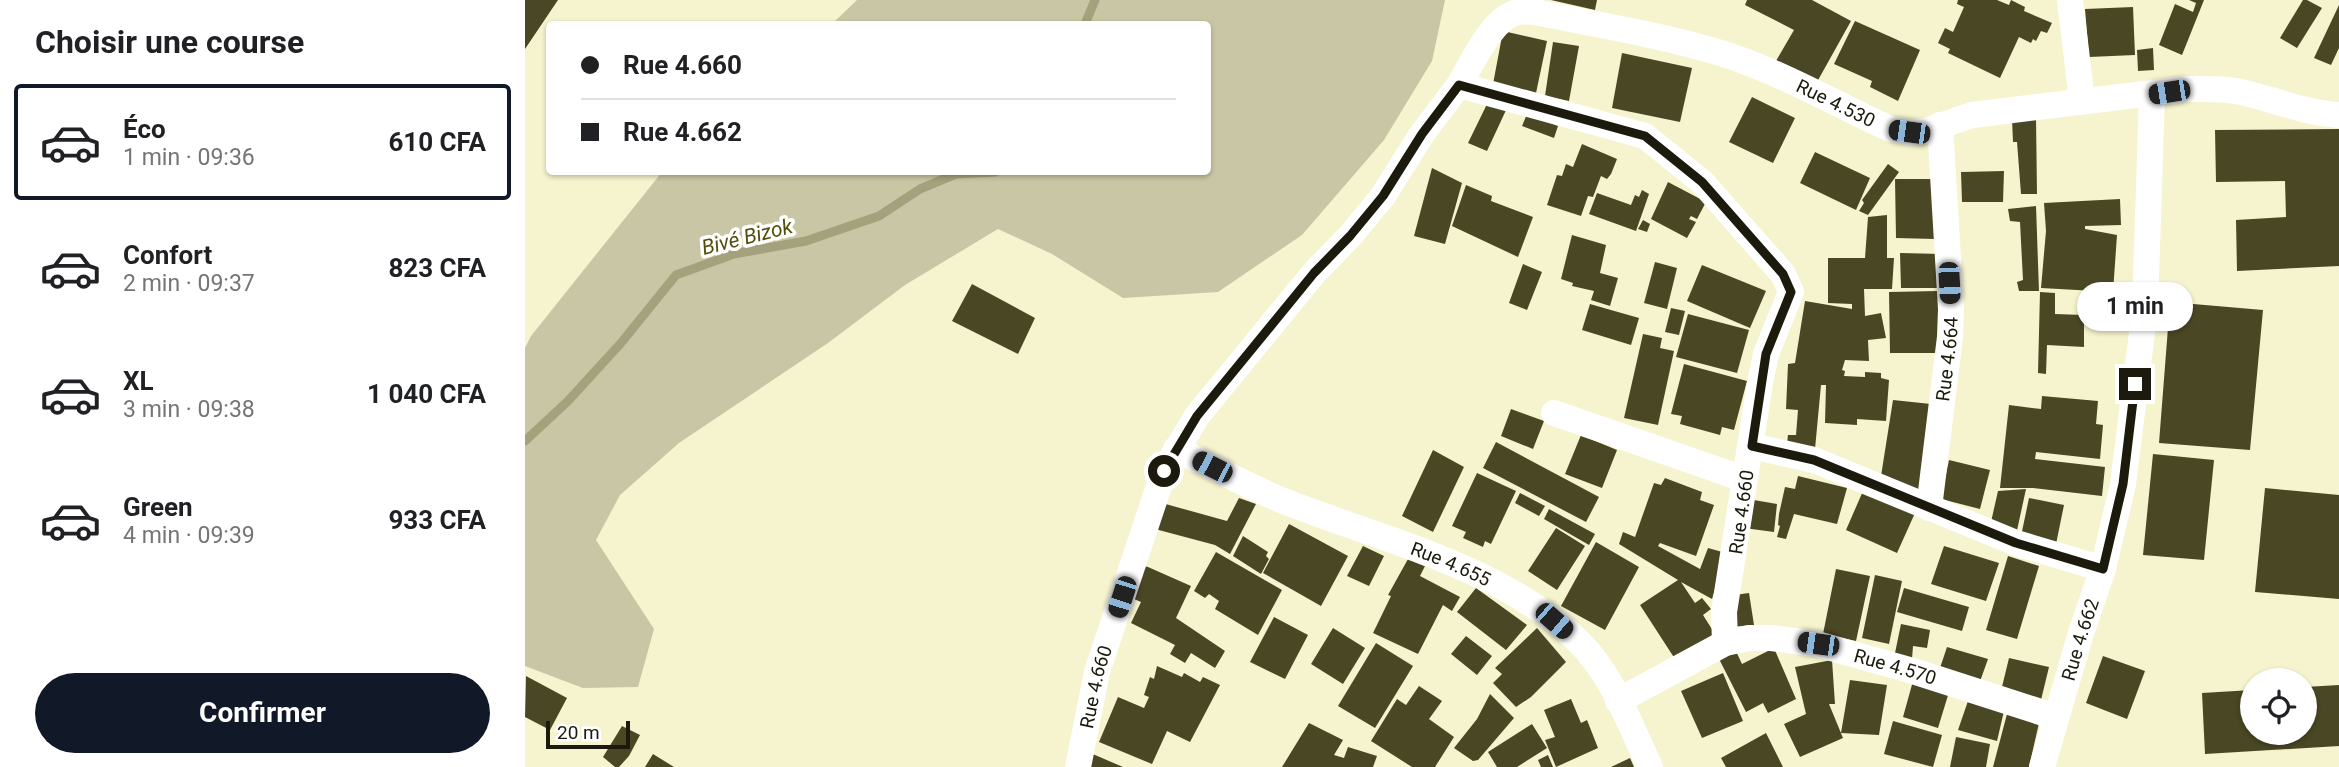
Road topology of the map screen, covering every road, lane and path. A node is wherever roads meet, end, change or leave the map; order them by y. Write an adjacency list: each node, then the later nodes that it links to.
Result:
1 (2070, 0): 5 (street)
2 (1504, 18): 3 (street, Rue 4.660); 7 (street, Rue 4.530)
3 (1459, 85): 9 (street, Rue 4.660); 10 (street, Rue 4.660)
4 (2152, 94): 5 (street, Rue 4.530); 6 (street, Rue 4.530); 13 (street, Rue 4.662)
5 (2082, 101): 7 (street, Rue 4.530)
6 (2339, 115)
7 (1940, 125): 12 (street, Rue 4.664)
8 (1554, 413): 11 (street)
9 (1752, 446): 11 (street, Rue 4.660); 12 (street)
10 (1176, 449): 15 (street, Rue 4.655); 17 (street, Rue 4.660)
11 (1744, 479): 14 (street, Rue 4.660)
12 (1929, 508): 13 (street)
13 (2103, 569): 16 (street, Rue 4.662)
14 (1725, 643): 15 (street, Rue 4.570); 16 (street, Rue 4.570)
15 (1618, 701): 18 (street, Rue 4.655)
16 (2056, 717): 19 (street, Rue 4.662)
17 (1078, 767)
18 (1650, 767)
19 (2042, 767)

